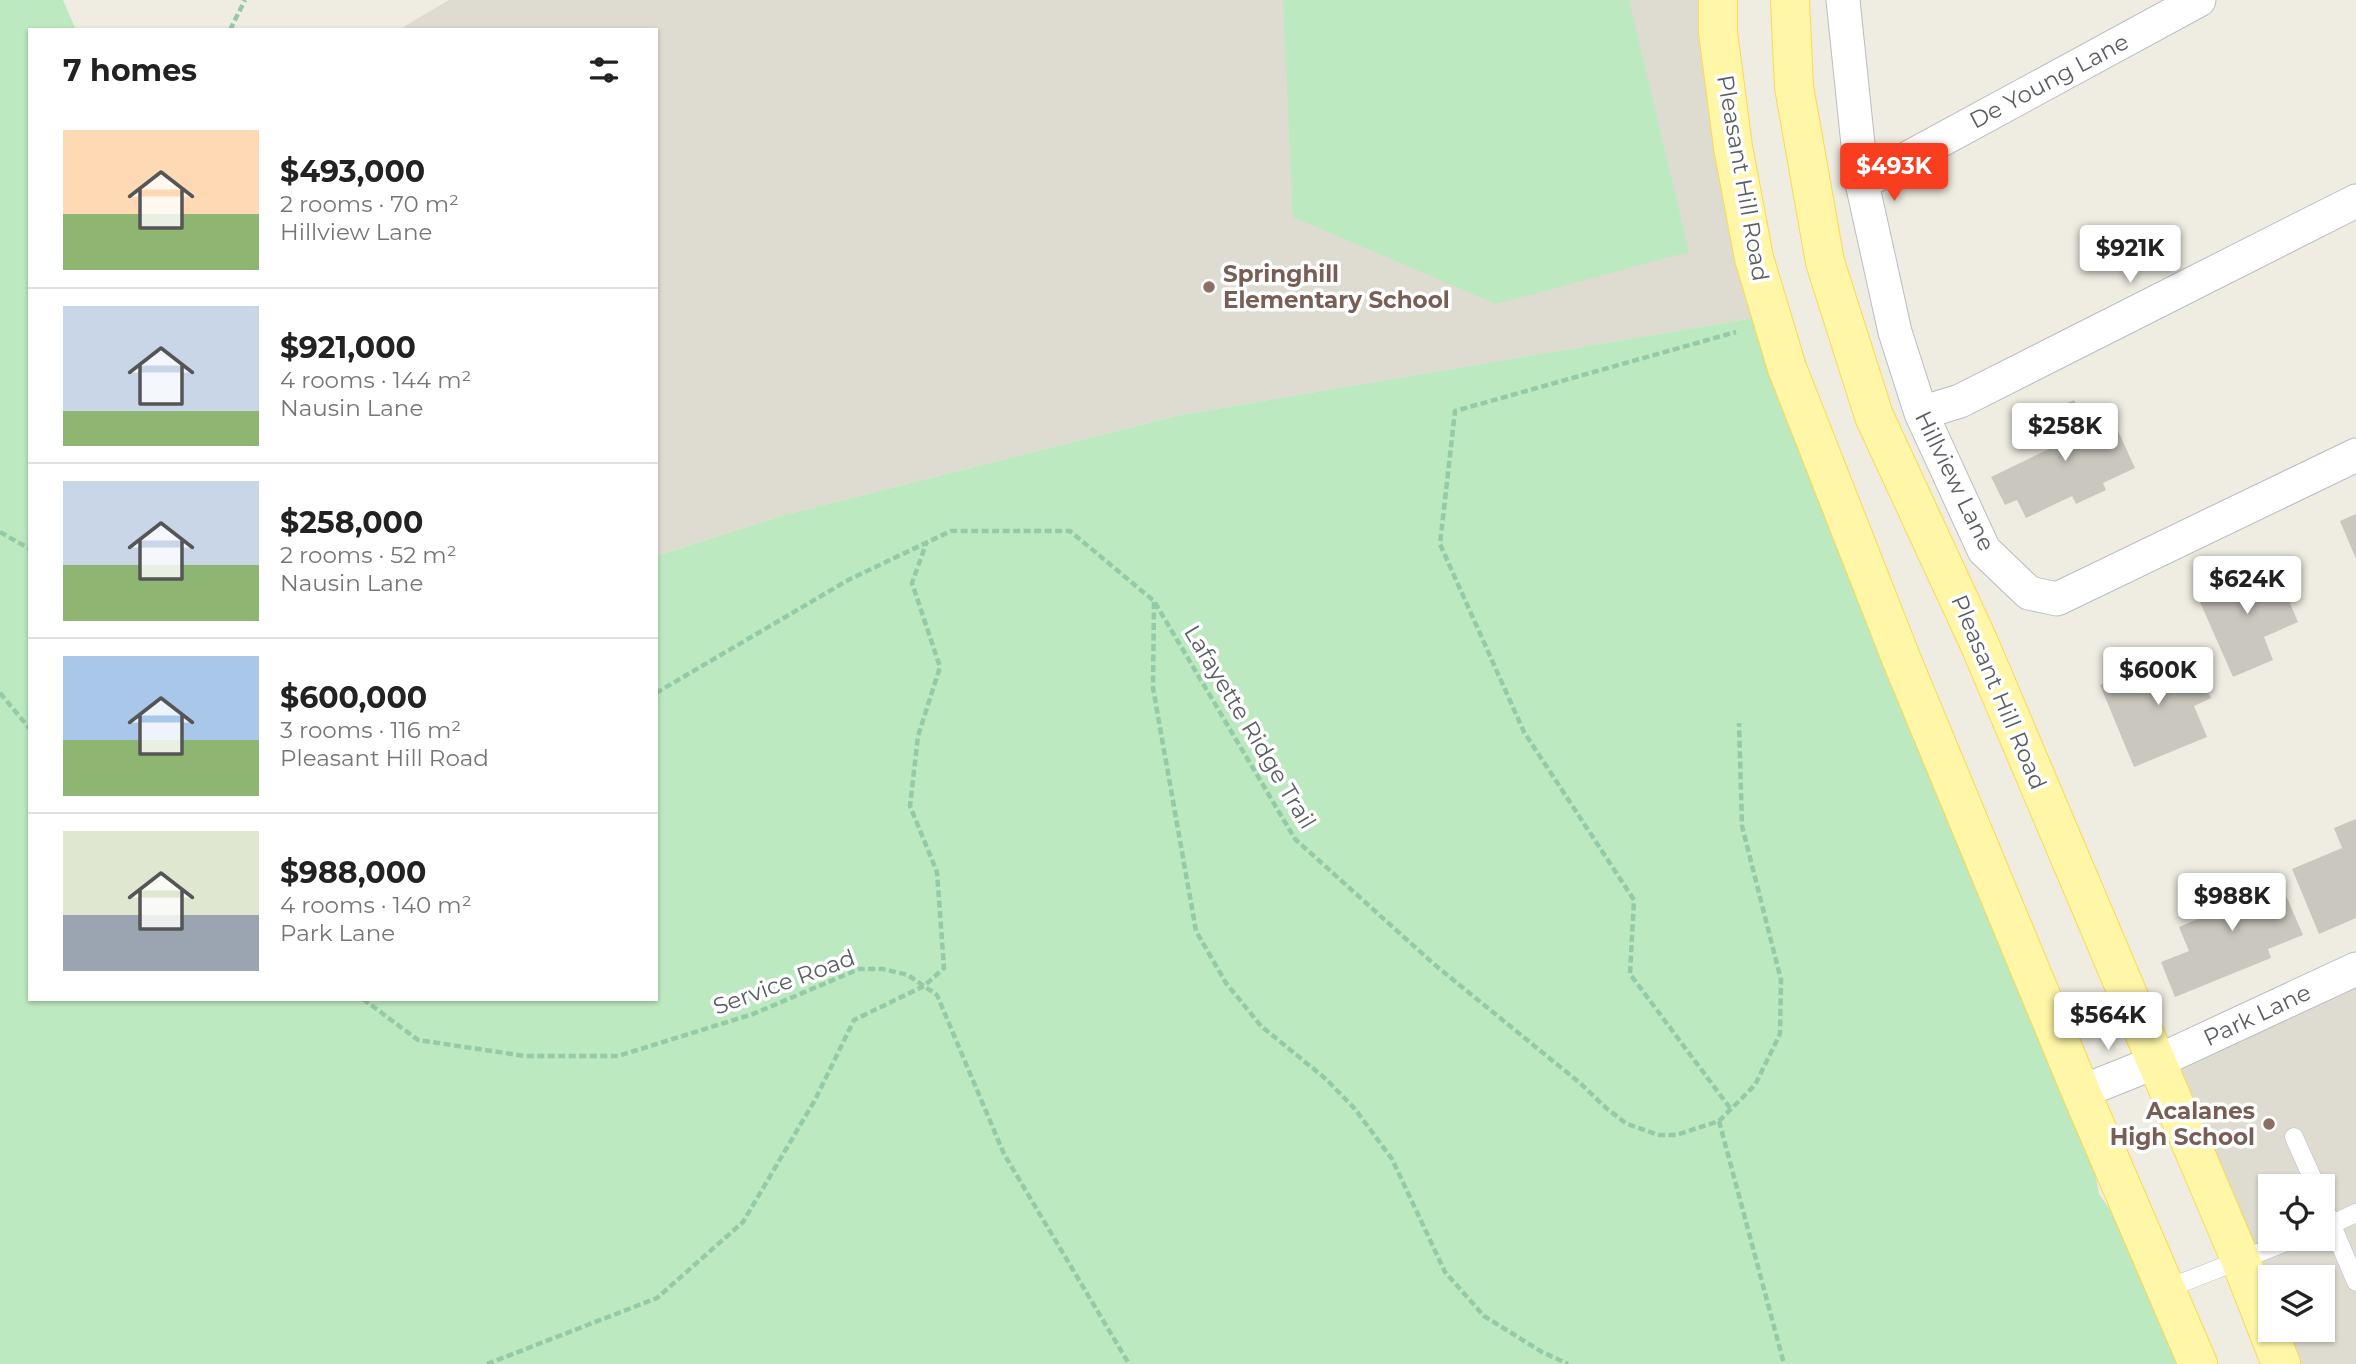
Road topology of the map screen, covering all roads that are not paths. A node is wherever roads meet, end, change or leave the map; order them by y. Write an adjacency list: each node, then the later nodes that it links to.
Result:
1 (1718, 0): 11 (main road, Pleasant Hill Road)
2 (1790, 0): 10 (main road, Pleasant Hill Road)
3 (1843, 0): 5 (street, Hillview Lane)
4 (2199, 0): 5 (street, De Young Lane)
5 (1862, 183): 7 (street, Hillview Lane)
6 (2356, 201): 7 (street)
7 (1921, 412): 8 (street, Hillview Lane)
8 (2356, 455)
9 (2356, 969): 10 (street, Park Lane)
10 (2156, 1062): 11 (street, Park Lane); 18 (main road, Pleasant Hill Road)
11 (2081, 1092): 20 (main road, Pleasant Hill Road)
12 (2294, 1137): 13 (lane)
13 (2311, 1174)
14 (2356, 1213): 15 (lane)
15 (2335, 1223)
16 (2335, 1242): 19 (lane)
17 (2261, 1251): 18 (lane)
18 (2239, 1259): 20 (lane); 22 (main road, Pleasant Hill Road)
19 (2356, 1282)
20 (2166, 1289): 21 (main road, Pleasant Hill Road)
21 (2198, 1364)
22 (2281, 1364)

